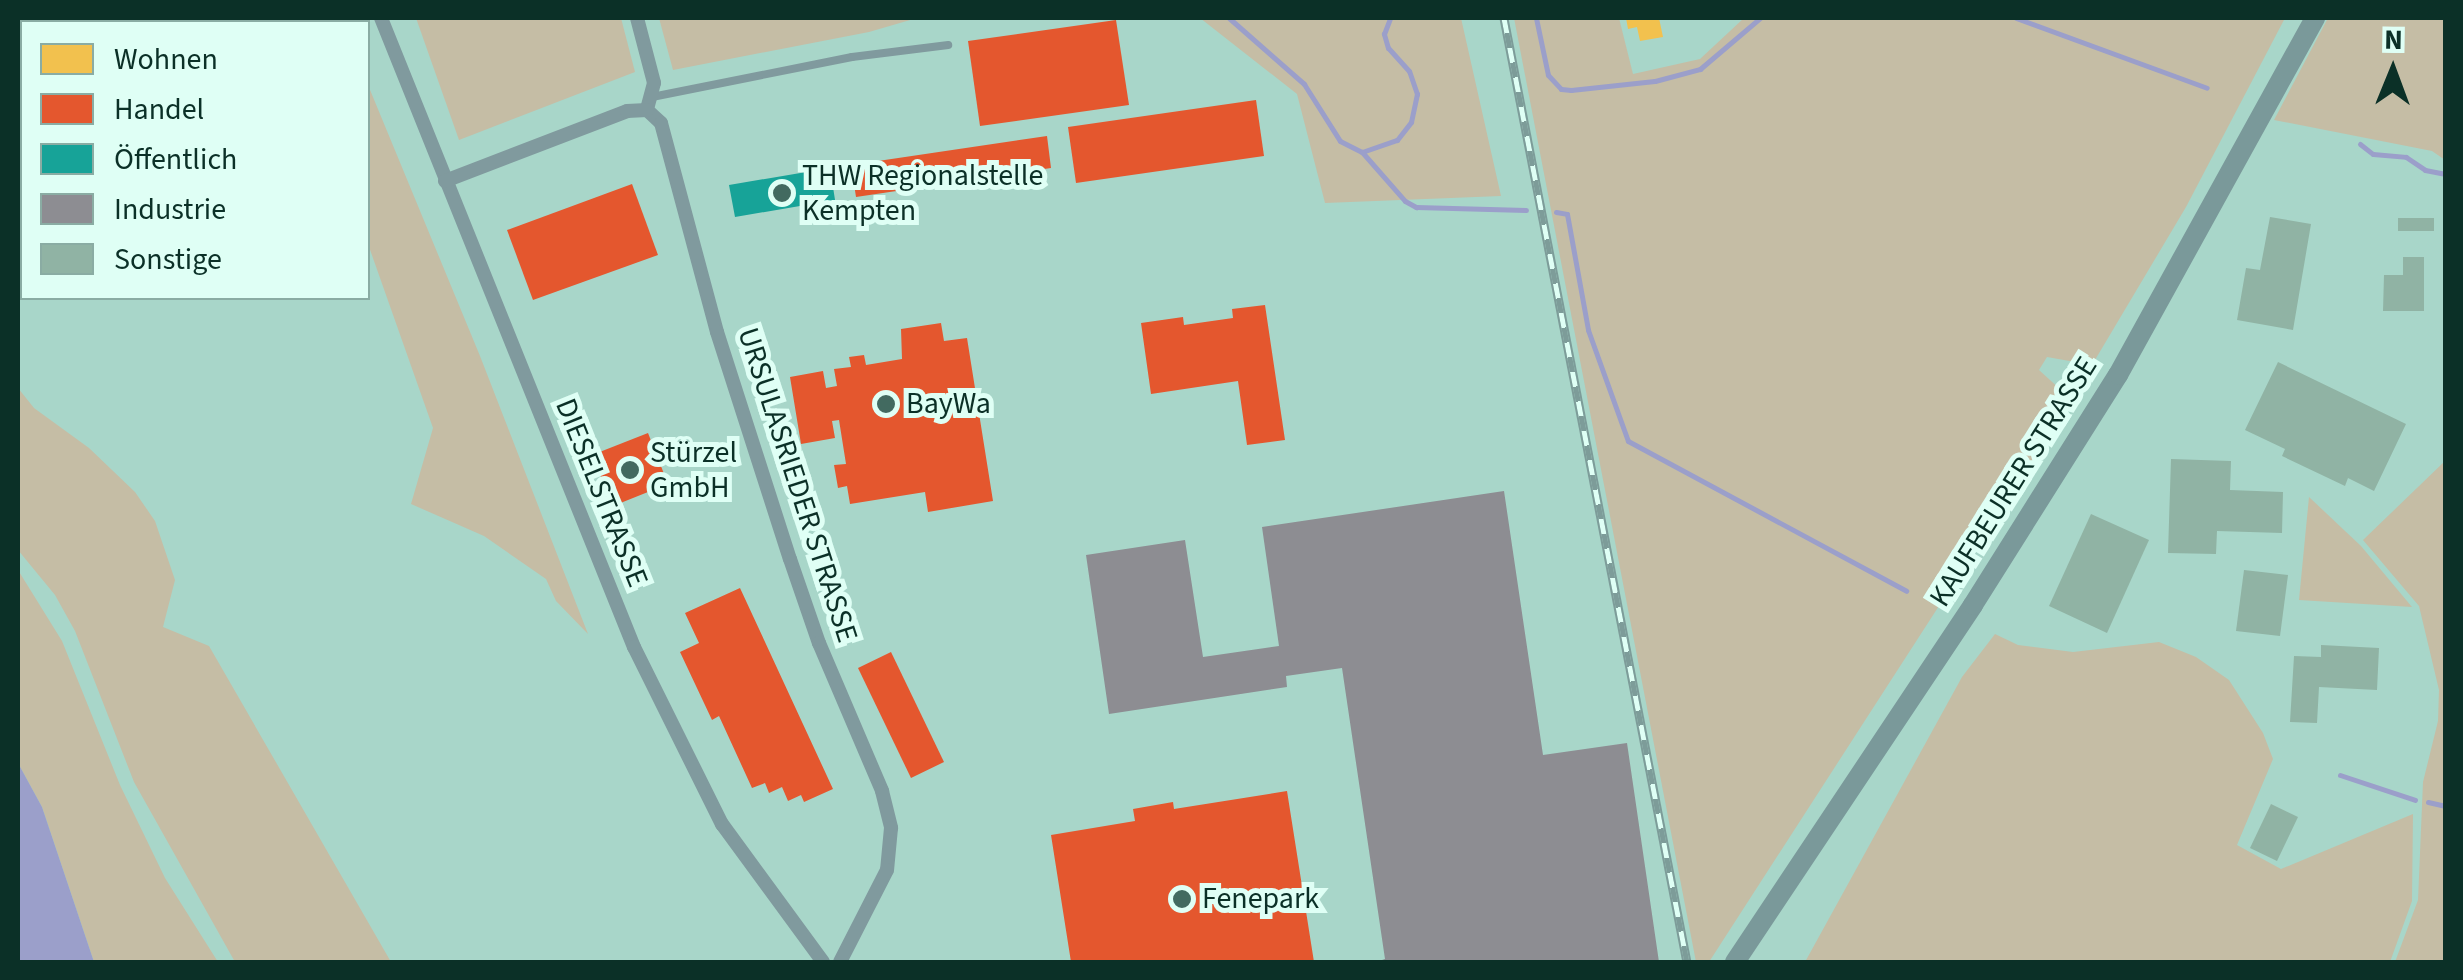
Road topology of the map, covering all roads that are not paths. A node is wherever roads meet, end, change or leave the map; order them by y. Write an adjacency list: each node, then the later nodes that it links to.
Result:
1 (381, 18): 6 (street, DIESELSTRASSE)
2 (638, 18): 5 (street, URSULASRIEDER STRASSE)
3 (2315, 18): 9 (main road, KAUFBEURER STRASSE)
4 (948, 45): 5 (lane)
5 (650, 104): 6 (street); 8 (street, URSULASRIEDER STRASSE)
6 (445, 181): 7 (street, DIESELSTRASSE)
7 (822, 962)
8 (840, 962)
9 (1735, 962)

